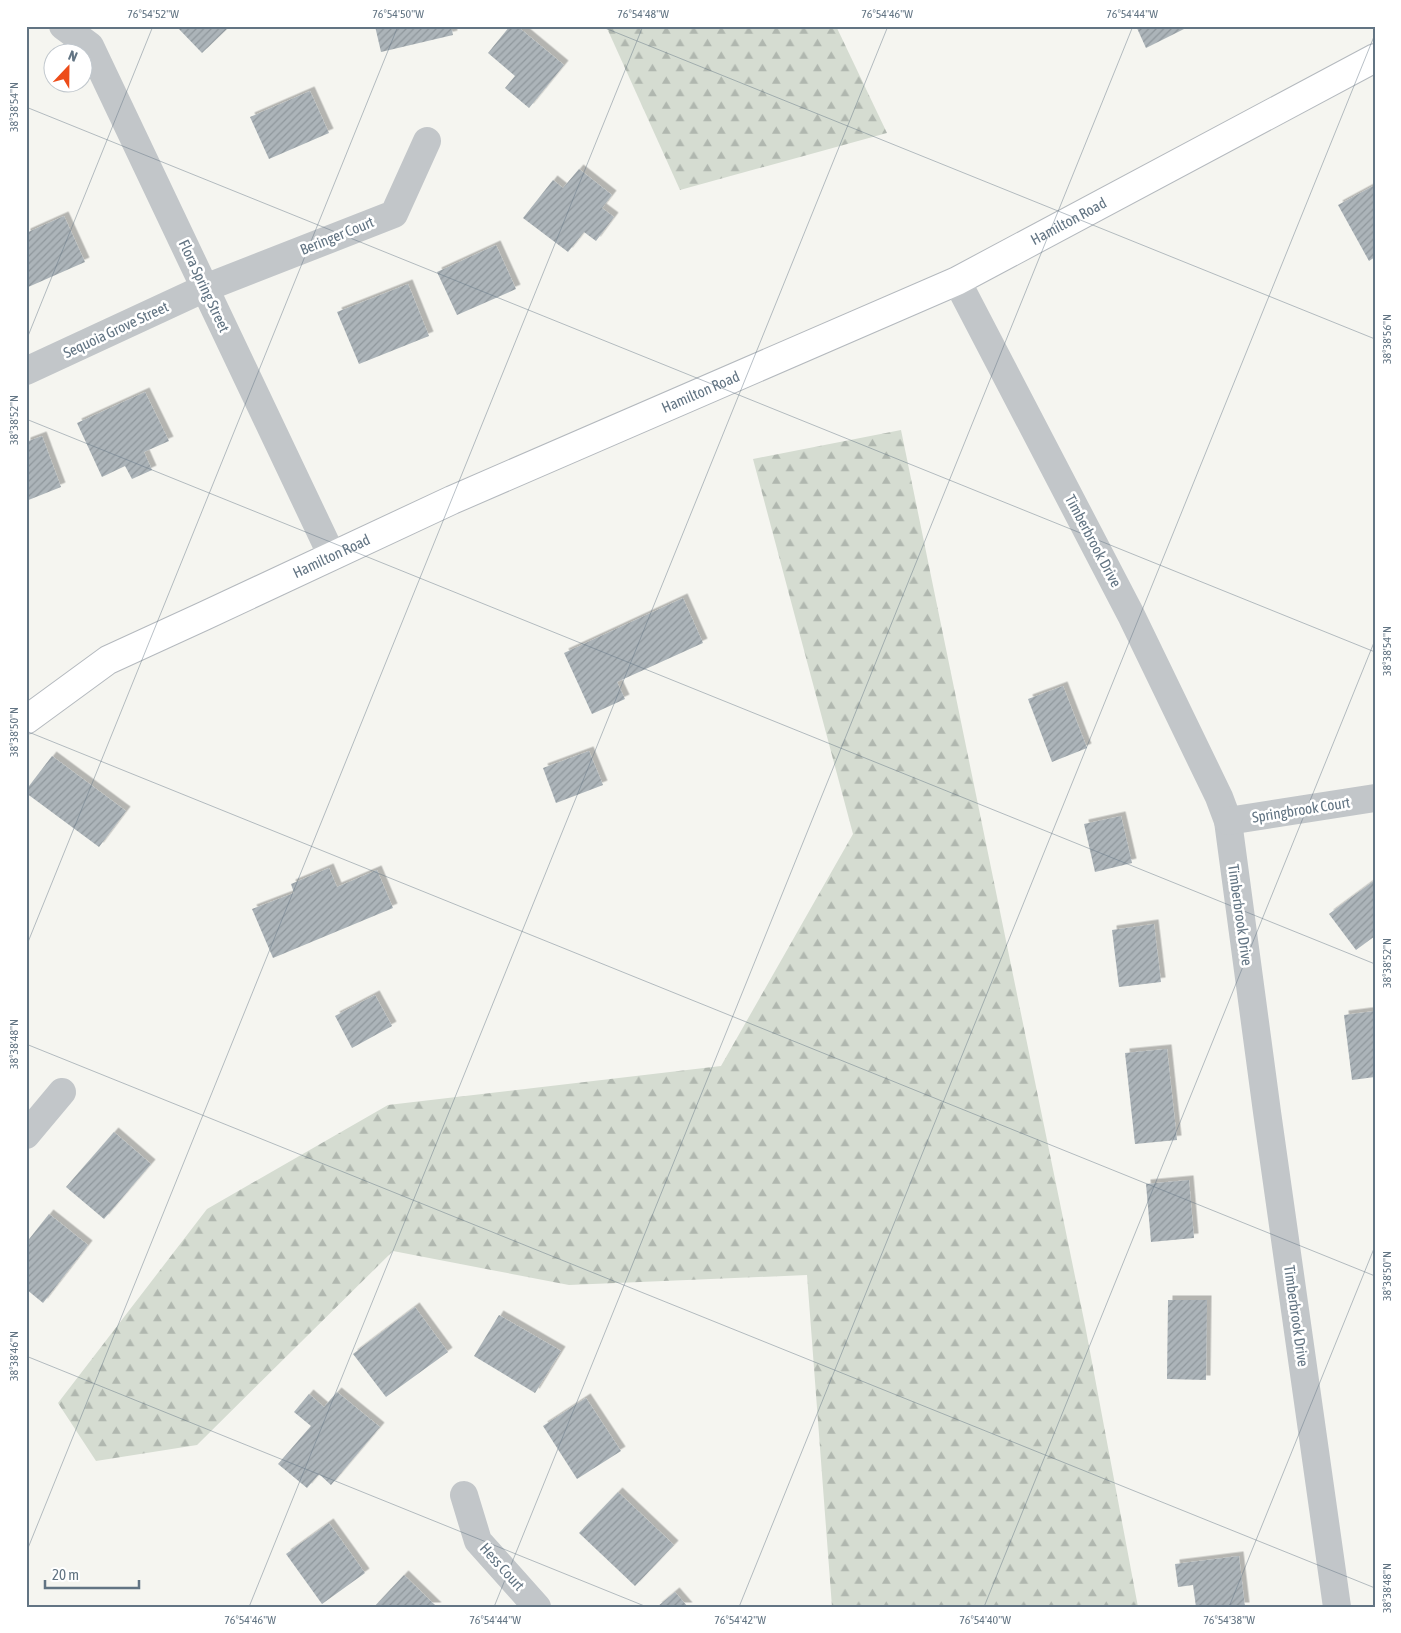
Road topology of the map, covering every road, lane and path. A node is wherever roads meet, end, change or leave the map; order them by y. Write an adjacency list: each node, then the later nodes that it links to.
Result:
1 (63, 26): 5 (street, Flora Spring Street)
2 (1375, 58): 4 (street, Hamilton Road)
3 (427, 141): 5 (street, Beringer Court)
4 (957, 281): 7 (street, Hamilton Road); 10 (street, Timberbrook Drive)
5 (205, 288): 6 (street, Sequoia Grove Street); 7 (street, Flora Spring Street)
6 (26, 371)
7 (332, 556): 8 (street, Hamilton Road)
8 (26, 720)
9 (1375, 798): 10 (street, Springbrook Court)
10 (1228, 821): 15 (street, Timberbrook Drive)
11 (62, 1092): 12 (street)
12 (26, 1135)
13 (464, 1495): 14 (street, Hess Court)
14 (537, 1607)
15 (1337, 1607)

